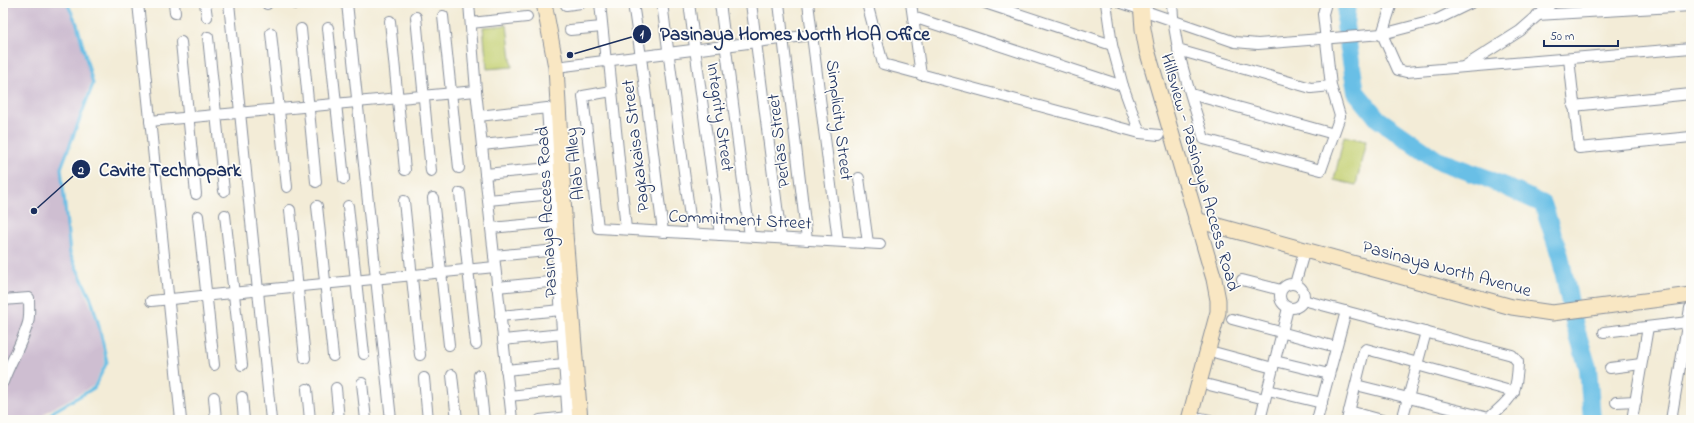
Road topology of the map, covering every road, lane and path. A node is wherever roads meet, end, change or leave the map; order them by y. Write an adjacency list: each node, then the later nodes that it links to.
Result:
1 (138, 3): 80 (street)
2 (205, 3): 31 (street)
3 (230, 3): 76 (street)
4 (347, 3): 71 (street)
5 (469, 3): 37 (street)
6 (544, 3): 59 (street, Pasinaya Access Road)
7 (581, 3): 26 (street)
8 (600, 3): 38 (street)
9 (633, 3): 56 (street, Pagkakaisa Street)
10 (662, 3): 55 (street)
11 (689, 3): 53 (street, Integrity Street)
12 (720, 3): 51 (street)
13 (751, 3): 49 (street)
14 (779, 3): 46 (street, Perlas Street)
15 (808, 3): 44 (street, Simplicity Street)
16 (867, 3): 61 (street)
17 (911, 3): 34 (street)
18 (985, 3): 50 (street)
19 (1106, 3): 50 (street)
20 (1122, 3): 28 (street)
21 (1172, 3): 36 (street)
22 (1326, 3): 47 (street)
23 (1392, 3): 43 (street)
24 (1471, 3): 43 (street)
25 (1552, 3): 29 (street)
26 (566, 5)
27 (1691, 6): 29 (street)
28 (1141, 7): 36 (street); 108 (street, Hillsview - Pasinaya Access Road)
29 (1537, 15): 60 (street)
30 (443, 16): 66 (street)
31 (207, 17)
32 (416, 17): 69 (street)
33 (527, 17): 37 (street)
34 (913, 17): 61 (street); 62 (street)
35 (390, 20): 70 (street)
36 (1173, 21): 47 (street); 54 (street)
37 (471, 23): 64 (street)
38 (602, 27): 41 (street); 58 (street)
39 (328, 28): 72 (street)
40 (301, 29): 73 (street)
41 (570, 30)
42 (271, 33): 75 (street)
43 (1382, 34): 47 (street); 60 (street)
44 (812, 35): 46 (street); 119 (street, Simplicity Street)
45 (208, 37): 77 (street)
46 (783, 38): 49 (street); 118 (street, Perlas Street)
47 (1326, 39): 63 (street)
48 (181, 42): 79 (street)
49 (756, 42): 51 (street); 117 (street)
50 (1112, 45): 62 (street)
51 (726, 46): 53 (street); 116 (street)
52 (1691, 48): 57 (street)
53 (695, 50): 55 (street); 115 (street, Integrity Street)
54 (1178, 50): 63 (street); 67 (street)
55 (669, 53): 56 (street); 114 (street)
56 (641, 57): 58 (street); 113 (street, Pagkakaisa Street)
57 (1569, 59): 60 (street); 74 (street)
58 (607, 61): 59 (street); 65 (street)
59 (556, 67): 194 (street, Pasinaya Access Road)
60 (1463, 67)
61 (921, 75): 81 (street)
62 (1123, 86): 81 (street)
63 (1331, 86): 82 (street)
64 (476, 91): 66 (street); 78 (street)
65 (612, 91): 111 (street, Alab Alley); 112 (street)
66 (451, 93): 69 (street); 87 (street)
67 (1191, 94): 82 (street); 82 (street)
68 (1691, 94): 74 (street)
69 (424, 96): 70 (street); 90 (street)
70 (398, 98): 71 (street); 89 (street)
71 (357, 102): 72 (street); 128 (street)
72 (336, 104): 73 (street); 93 (street)
73 (309, 106): 75 (street); 94 (street)
74 (1573, 106): 84 (street)
75 (279, 109): 76 (street); 95 (street)
76 (240, 113): 77 (street); 136 (street)
77 (216, 115): 79 (street); 96 (street)
78 (479, 116): 85 (street); 86 (street)
79 (188, 117): 80 (street); 98 (street)
80 (150, 121): 140 (street)
81 (1140, 133): 83 (street)
82 (1334, 134)
83 (1159, 135)
84 (1691, 137)
85 (549, 138): 86 (street); 88 (street)
86 (482, 145): 91 (street)
87 (459, 168)
88 (551, 168): 91 (street); 99 (street)
89 (405, 170)
90 (431, 170)
91 (485, 174): 101 (street)
92 (858, 178): 120 (street)
93 (344, 179)
94 (316, 182)
95 (287, 188)
96 (224, 192)
97 (460, 193): 125 (street)
98 (196, 194)
99 (553, 194): 101 (street); 109 (street)
100 (433, 198): 126 (street)
101 (488, 200): 110 (street)
102 (404, 201): 127 (street)
103 (317, 206): 132 (street)
104 (348, 206): 130 (street)
105 (290, 210): 134 (street)
106 (226, 215): 138 (street)
107 (198, 216): 139 (street)
108 (1196, 220): 122 (street, Pasinaya North Avenue); 195 (street, Hillsview - Pasinaya Access Road)
109 (555, 222): 110 (street); 123 (street)
110 (491, 228): 124 (street)
111 (598, 228): 112 (street, Commitment Street)
112 (626, 229): 113 (street, Commitment Street)
113 (663, 232): 114 (street, Commitment Street)
114 (692, 233): 115 (street, Commitment Street)
115 (720, 235): 116 (street, Commitment Street)
116 (750, 236): 117 (street, Commitment Street)
117 (781, 238): 118 (street, Commitment Street)
118 (807, 240): 119 (street, Commitment Street)
119 (838, 241): 120 (street, Commitment Street)
120 (868, 243): 121 (street, Commitment Street)
121 (880, 244)
122 (1305, 249): 133 (street); 144 (street, Pasinaya North Avenue)
123 (557, 250): 124 (street); 131 (street)
124 (495, 262): 125 (street); 135 (street)
125 (468, 270): 126 (street); 157 (street)
126 (441, 272): 127 (street); 158 (street)
127 (412, 275): 128 (street); 162 (street)
128 (376, 279): 130 (street); 204 (street)
129 (1242, 280): 137 (street)
130 (356, 281): 132 (street); 161 (street)
131 (558, 281): 135 (street); 146 (street)
132 (326, 284): 134 (street); 163 (street)
133 (1295, 284): 137 (street); 142 (street)
134 (298, 286): 136 (street); 164 (street)
135 (497, 287): 148 (street)
136 (258, 290): 138 (street); 200 (street)
137 (1281, 290): 145 (street)
138 (234, 293): 139 (street); 170 (street)
139 (206, 296): 140 (street); 168 (street)
140 (168, 299): 143 (street); 197 (street)
141 (3, 300): 177 (street)
142 (1303, 300): 145 (street); 147 (street)
143 (151, 301)
144 (1690, 302): 150 (street)
145 (1288, 308): 154 (street)
146 (560, 310): 148 (street); 155 (street)
147 (1346, 311): 152 (street); 159 (street)
148 (500, 316): 156 (street)
149 (1232, 319): 154 (street)
150 (1688, 322): 151 (street); 215 (street)
151 (1648, 327): 153 (street); 167 (street)
152 (1426, 332): 166 (street); 184 (street)
153 (1604, 332)
154 (1282, 333): 159 (street); 169 (street)
155 (562, 334): 156 (street); 165 (street)
156 (503, 340): 172 (street)
157 (476, 344)
158 (449, 345)
159 (1336, 347): 173 (street)
160 (1217, 353): 169 (street)
161 (364, 354)
162 (420, 355)
163 (333, 356)
164 (305, 358)
165 (564, 364): 172 (street); 183 (street)
166 (1417, 364): 180 (street); 184 (street); 189 (street)
167 (1642, 364): 171 (street); 190 (street)
168 (214, 365)
169 (1274, 365): 173 (street); 185 (street)
170 (242, 366)
171 (1610, 368)
172 (506, 370): 186 (street)
173 (1329, 374): 192 (street)
174 (452, 375): 206 (street)
175 (479, 375): 207 (street)
176 (424, 378): 205 (street)
177 (3, 382)
178 (362, 383): 203 (street)
179 (1209, 385): 185 (street)
180 (1356, 385): 189 (street); 193 (street)
181 (336, 388): 202 (street)
182 (307, 389): 201 (street)
183 (566, 390): 186 (street); 194 (street)
184 (1514, 392): 196 (street)
185 (1266, 395): 192 (street); 210 (street)
186 (509, 396): 208 (street)
187 (214, 397): 198 (street)
188 (242, 397): 199 (street)
189 (1408, 399): 196 (street); 213 (street)
190 (1636, 400): 191 (street); 214 (street)
191 (1616, 402)
192 (1322, 403): 211 (street)
193 (1348, 415): 212 (street)
194 (572, 419): 209 (street)
195 (1200, 419)
196 (1488, 419)
197 (181, 420)
198 (216, 420)
199 (244, 420)
200 (272, 420)
201 (310, 420)
202 (339, 420)
203 (366, 420)
204 (391, 420)
205 (428, 420)
206 (457, 420)
207 (484, 420)
208 (512, 420)
209 (540, 420)
210 (1260, 420)
211 (1317, 420)
212 (1382, 420)
213 (1402, 420)
214 (1632, 420)
215 (1671, 420)

